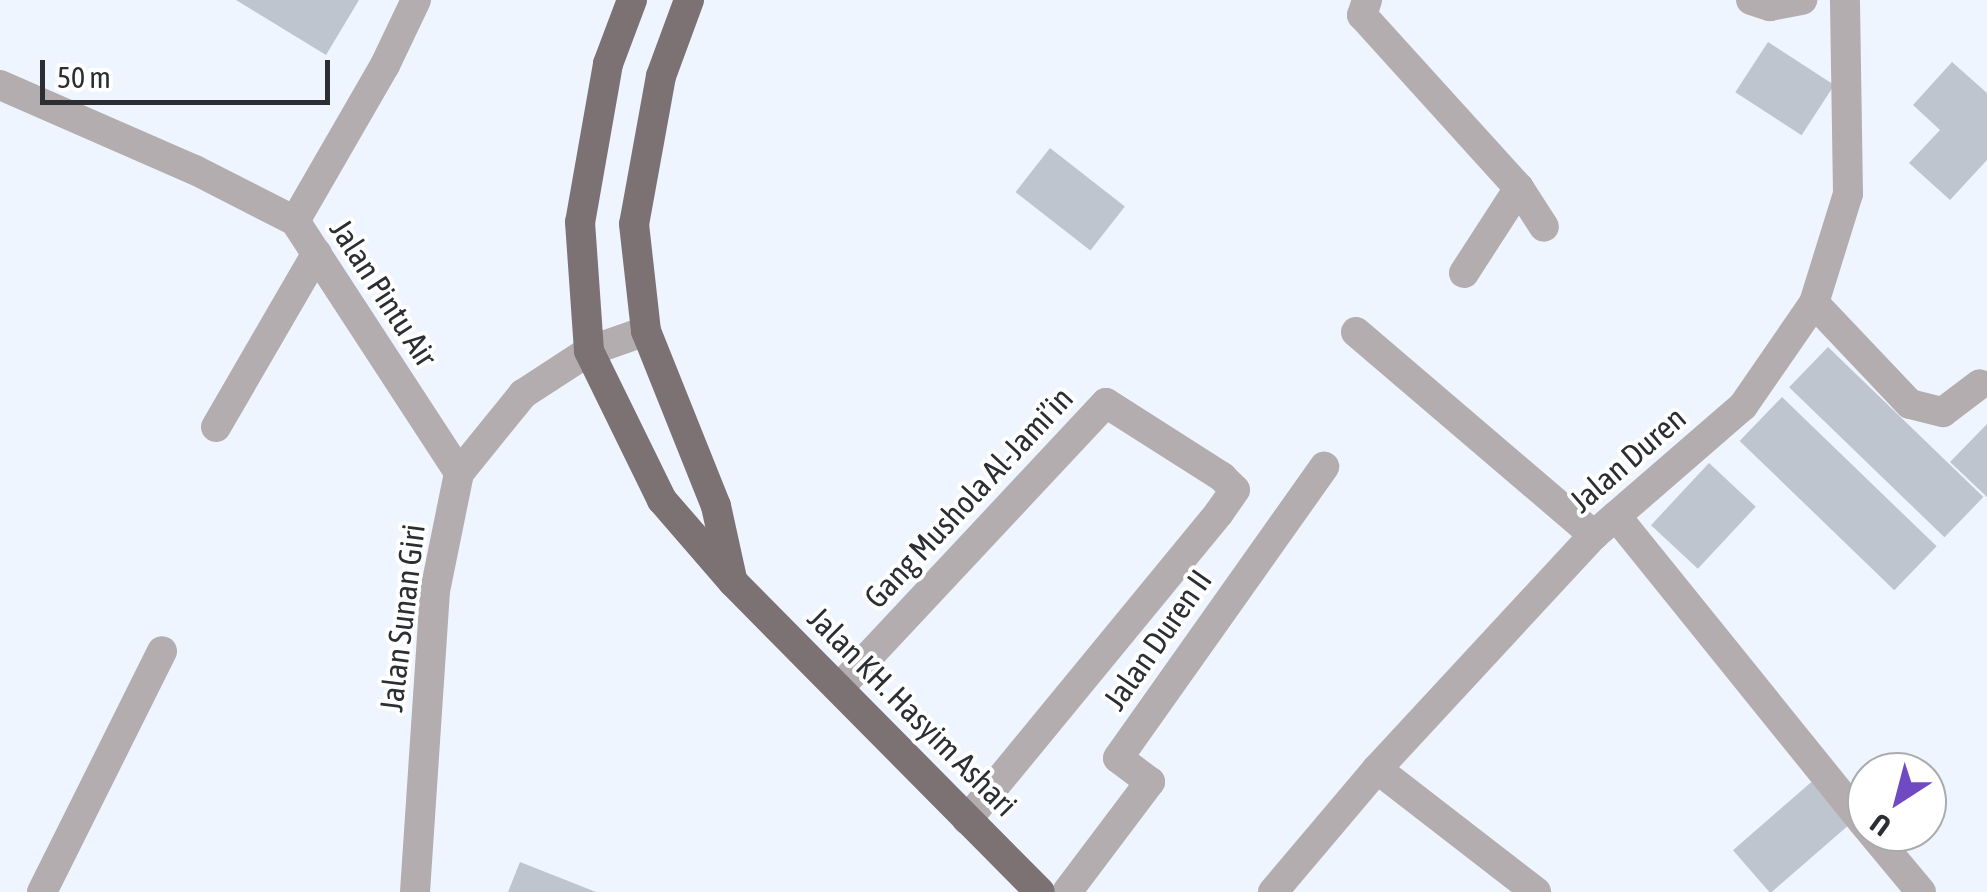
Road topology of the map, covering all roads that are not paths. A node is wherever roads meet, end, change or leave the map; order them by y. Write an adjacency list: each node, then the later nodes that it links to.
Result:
1 (416, 0): 10 (street)
2 (632, 0): 17 (main road, Jalan KH. Hasyim Ashari)
3 (689, 0): 15 (main road)
4 (1367, 0): 9 (street)
5 (1751, 0): 6 (street)
6 (1802, 0)
7 (1846, 0): 14 (street, Jalan Duren)
8 (0, 86): 10 (street, Jalan Pintu Air)
9 (1519, 188): 11 (street); 13 (street)
10 (294, 222): 12 (street, Jalan Pintu Air)
11 (1544, 227)
12 (317, 254): 19 (street); 21 (street, Jalan Pintu Air)
13 (1464, 273)
14 (1814, 303): 18 (street); 22 (street, Jalan Duren)
15 (646, 331): 17 (street, Jalan Sunan Giri); 23 (main road)
16 (1356, 332): 22 (street)
17 (589, 351): 21 (street, Jalan Sunan Giri); 23 (main road, Jalan KH. Hasyim Ashari)
18 (1985, 384)
19 (216, 427)
20 (1324, 467): 33 (street, Jalan Duren II)
21 (460, 473): 31 (street, Jalan Sunan Giri)
22 (1605, 525): 26 (street, Jalan Duren); 27 (street)
23 (733, 582): 25 (main road, Jalan KH. Hasyim Ashari)
24 (162, 651): 30 (street)
25 (840, 687): 28 (main road, Jalan KH. Hasyim Ashari); 28 (street, Gang Mushola Al-Jami’in)
26 (1377, 769): 34 (street, Jalan Duren); 35 (street)
27 (1847, 805)
28 (967, 820): 32 (main road, Jalan KH. Hasyim Ashari)
29 (1887, 852): 36 (street)
30 (42, 892)
31 (414, 892)
32 (1040, 892)
33 (1067, 892)
34 (1273, 892)
35 (1536, 892)
36 (1921, 892)

